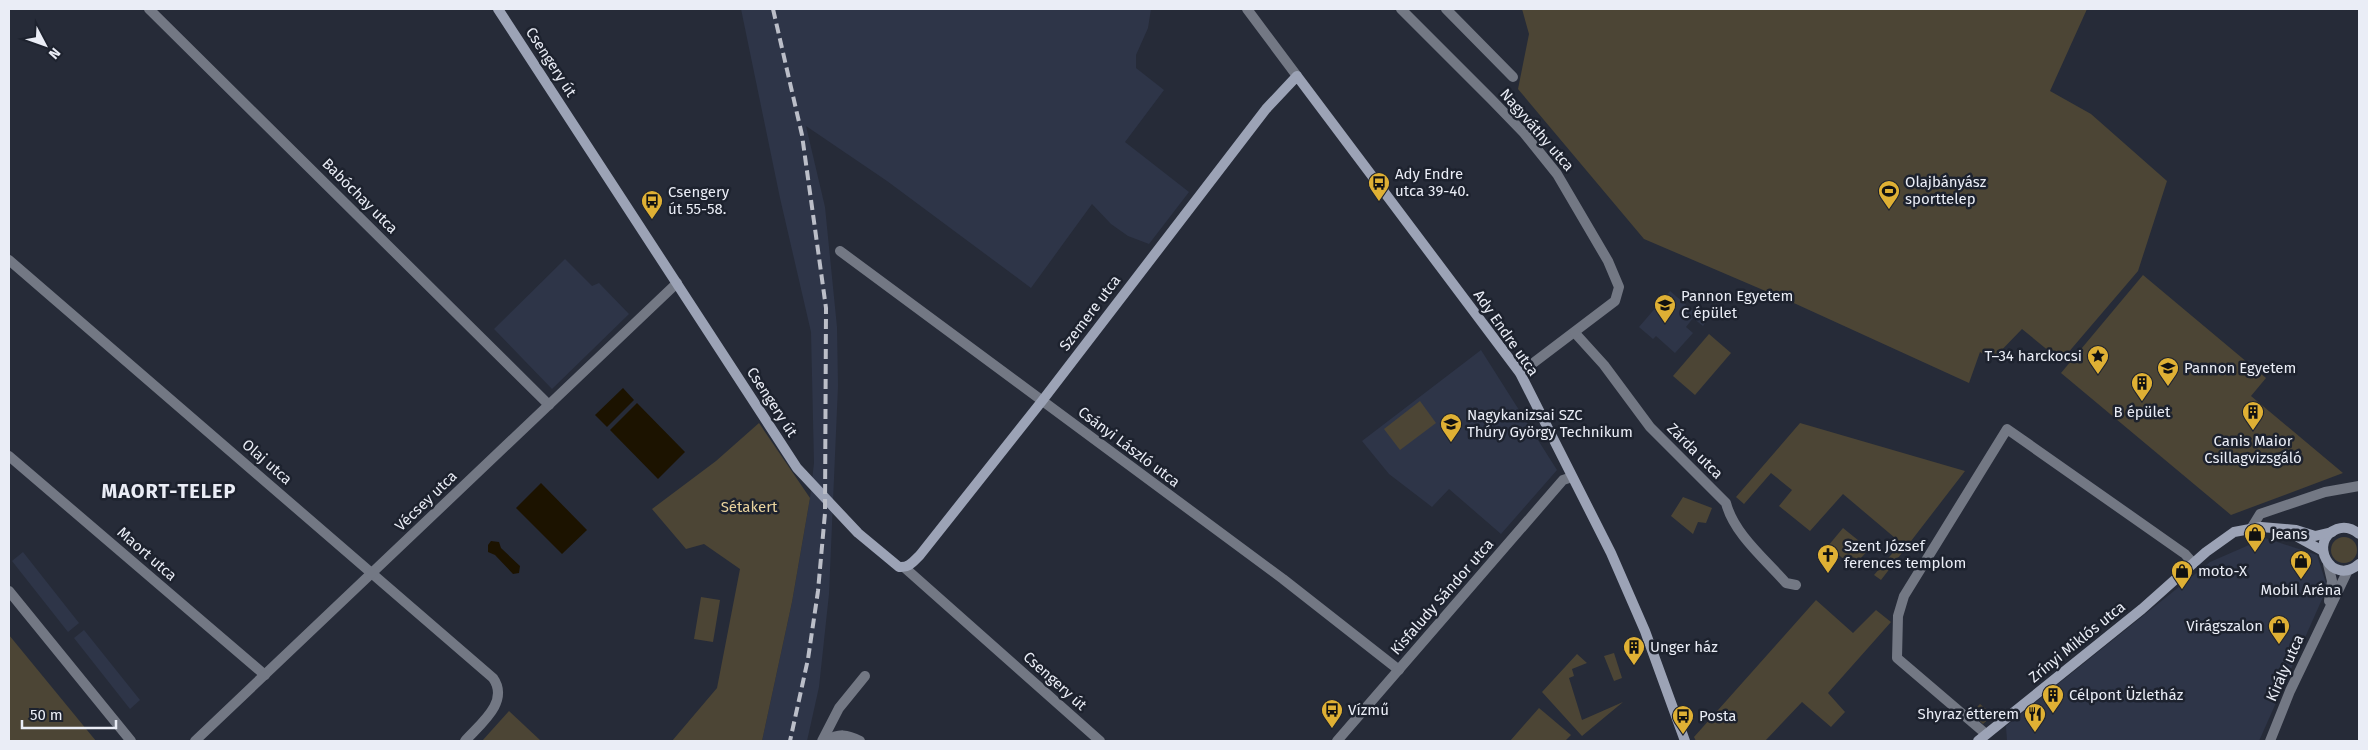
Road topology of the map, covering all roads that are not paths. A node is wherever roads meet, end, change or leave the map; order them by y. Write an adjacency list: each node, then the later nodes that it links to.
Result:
1 (149, 9): 14 (street, Babóchay utca)
2 (498, 9): 10 (main road, Csengery út)
3 (1247, 9): 6 (street, Ady Endre utca)
4 (1400, 9): 11 (street, Nagyváthy utca)
5 (1446, 9): 7 (street, Nagyváthy utca)
6 (1297, 76): 12 (main road, Ady Endre utca); 13 (main road, Szemere utca)
7 (1513, 76)
8 (840, 251): 13 (street, Csányi László utca)
9 (9, 260): 27 (street, Olaj utca)
10 (678, 283): 14 (street, Vécsey utca); 25 (main road, Csengery út)
11 (1575, 333): 12 (street); 28 (street, Zárda utca)
12 (1520, 373): 16 (main road, Ady Endre utca)
13 (1042, 401): 25 (main road, Szemere utca); 31 (street, Csányi László utca)
14 (549, 405): 27 (street, Vécsey utca)
15 (9, 456): 32 (street, Maort utca)
16 (1572, 477): 31 (street, Kisfaludy Sándor utca); 43 (main road, Ady Endre utca)
17 (2359, 486): 18 (street)
18 (2252, 527): 20 (main road, Zrínyi Miklós utca); 23 (main road, Zrínyi Miklós utca)
19 (2357, 530): 21 (main road, Zrínyi Miklós utca)
20 (2287, 531): 21 (main road, Zrínyi Miklós utca); 22 (main road, Zrínyi Miklós utca)
21 (2332, 532): 22 (main road)
22 (2323, 551): 24 (main road)
23 (2194, 563): 34 (main road, Zrínyi Miklós utca); 34 (street)
24 (2328, 564): 26 (main road); 30 (street, Király utca)
25 (904, 568): 41 (street, Csengery út)
26 (2355, 568): 30 (street, Király utca)
27 (373, 573): 32 (street, Vécsey utca); 37 (street, Olaj utca)
28 (1796, 585)
29 (9, 591): 35 (street)
30 (2329, 607): 44 (street, Király utca)
31 (1399, 670): 42 (street, Kisfaludy Sándor utca)
32 (265, 675): 36 (street, Vécsey utca)
33 (865, 676): 38 (street)
34 (1982, 738)
35 (131, 741)
36 (195, 741)
37 (465, 741)
38 (822, 741)
39 (826, 741): 40 (street)
40 (860, 741)
41 (1100, 741)
42 (1337, 741)
43 (1685, 741)
44 (2270, 741)

